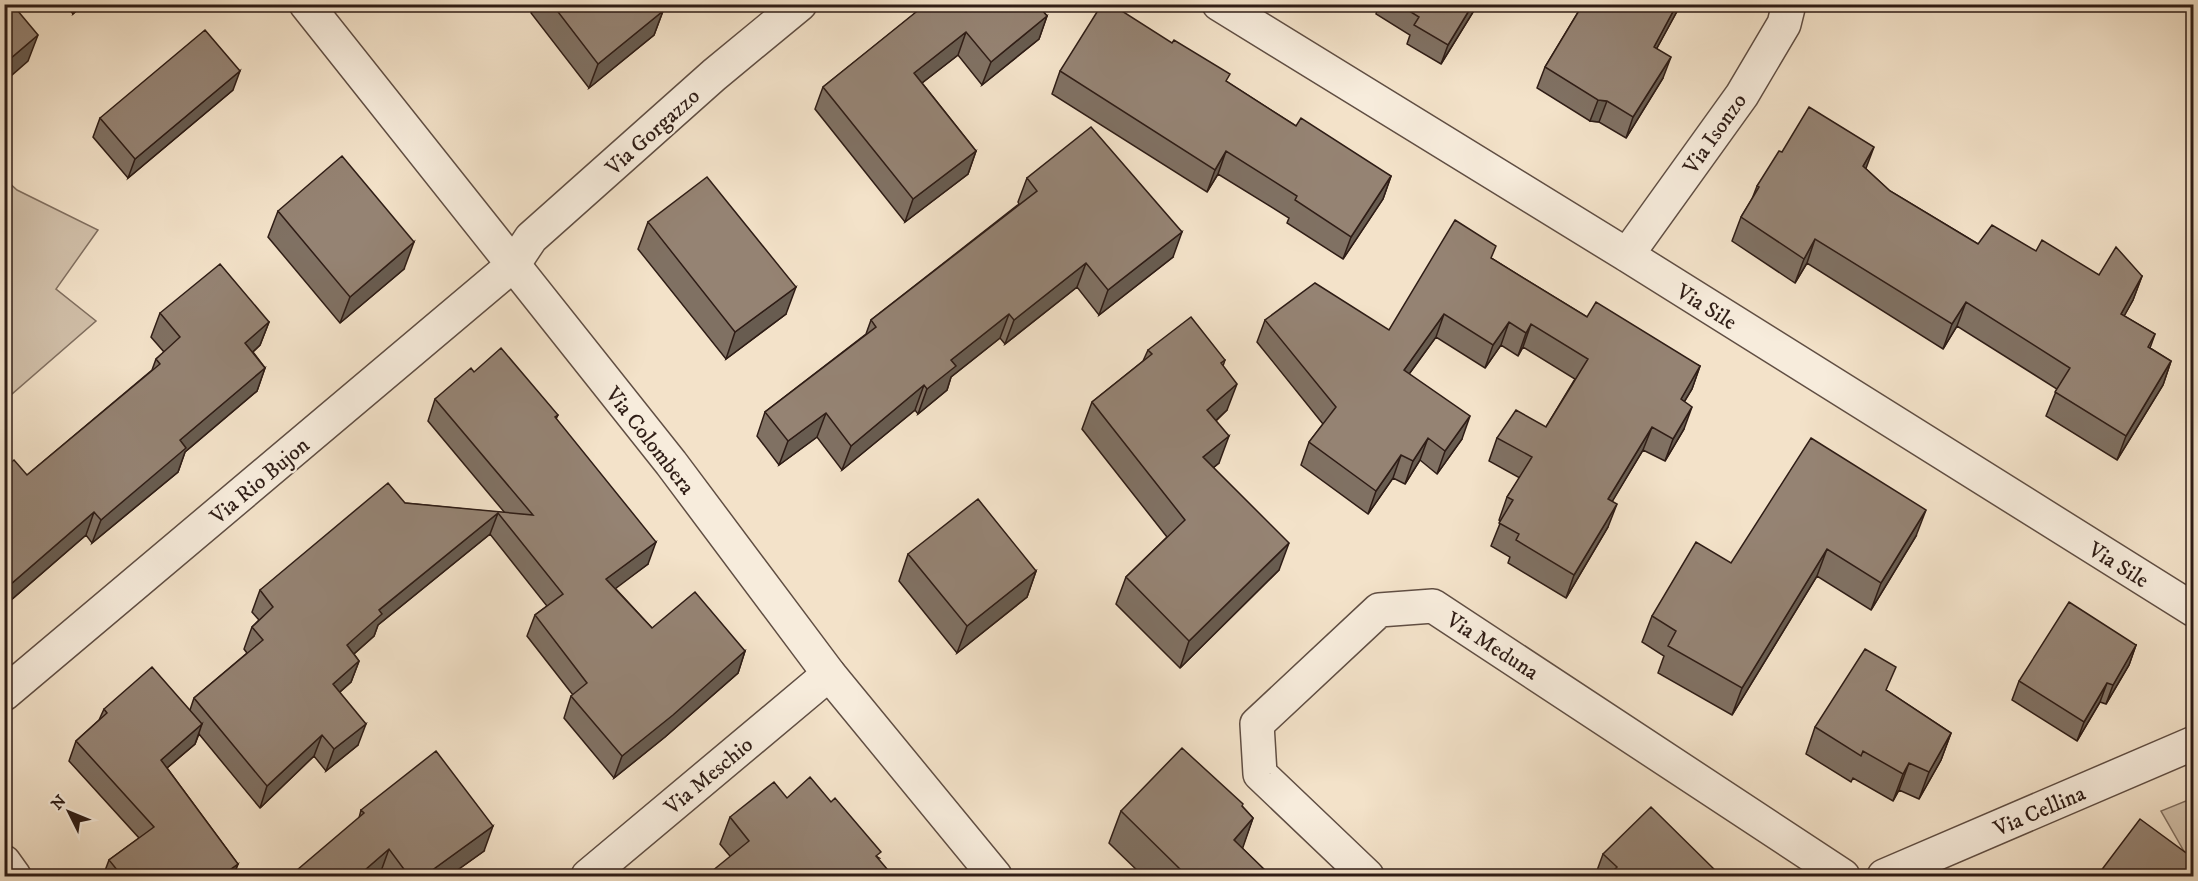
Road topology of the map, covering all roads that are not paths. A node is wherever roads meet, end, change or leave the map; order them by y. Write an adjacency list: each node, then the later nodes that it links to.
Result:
1 (306, 4): 6 (street, Via Colombera)
2 (800, 4): 6 (street, Via Gorgazzo)
3 (1219, 4): 5 (street, Via Sile)
4 (1789, 4): 5 (street, Via Isonzo)
5 (1627, 255): 7 (street, Via Sile)
6 (513, 265): 8 (street, Via Colombera); 9 (street, Via Rio Bujon)
7 (2193, 610)
8 (829, 674): 13 (street, Via Meschio); 14 (street, Via Colombera)
9 (4, 694)
10 (2193, 743): 17 (street, Via Cellina)
11 (4, 862): 12 (street)
12 (14, 876)
13 (588, 876)
14 (995, 876)
15 (1367, 876): 16 (street, Via Meduna)
16 (1843, 876)
17 (1884, 876)

